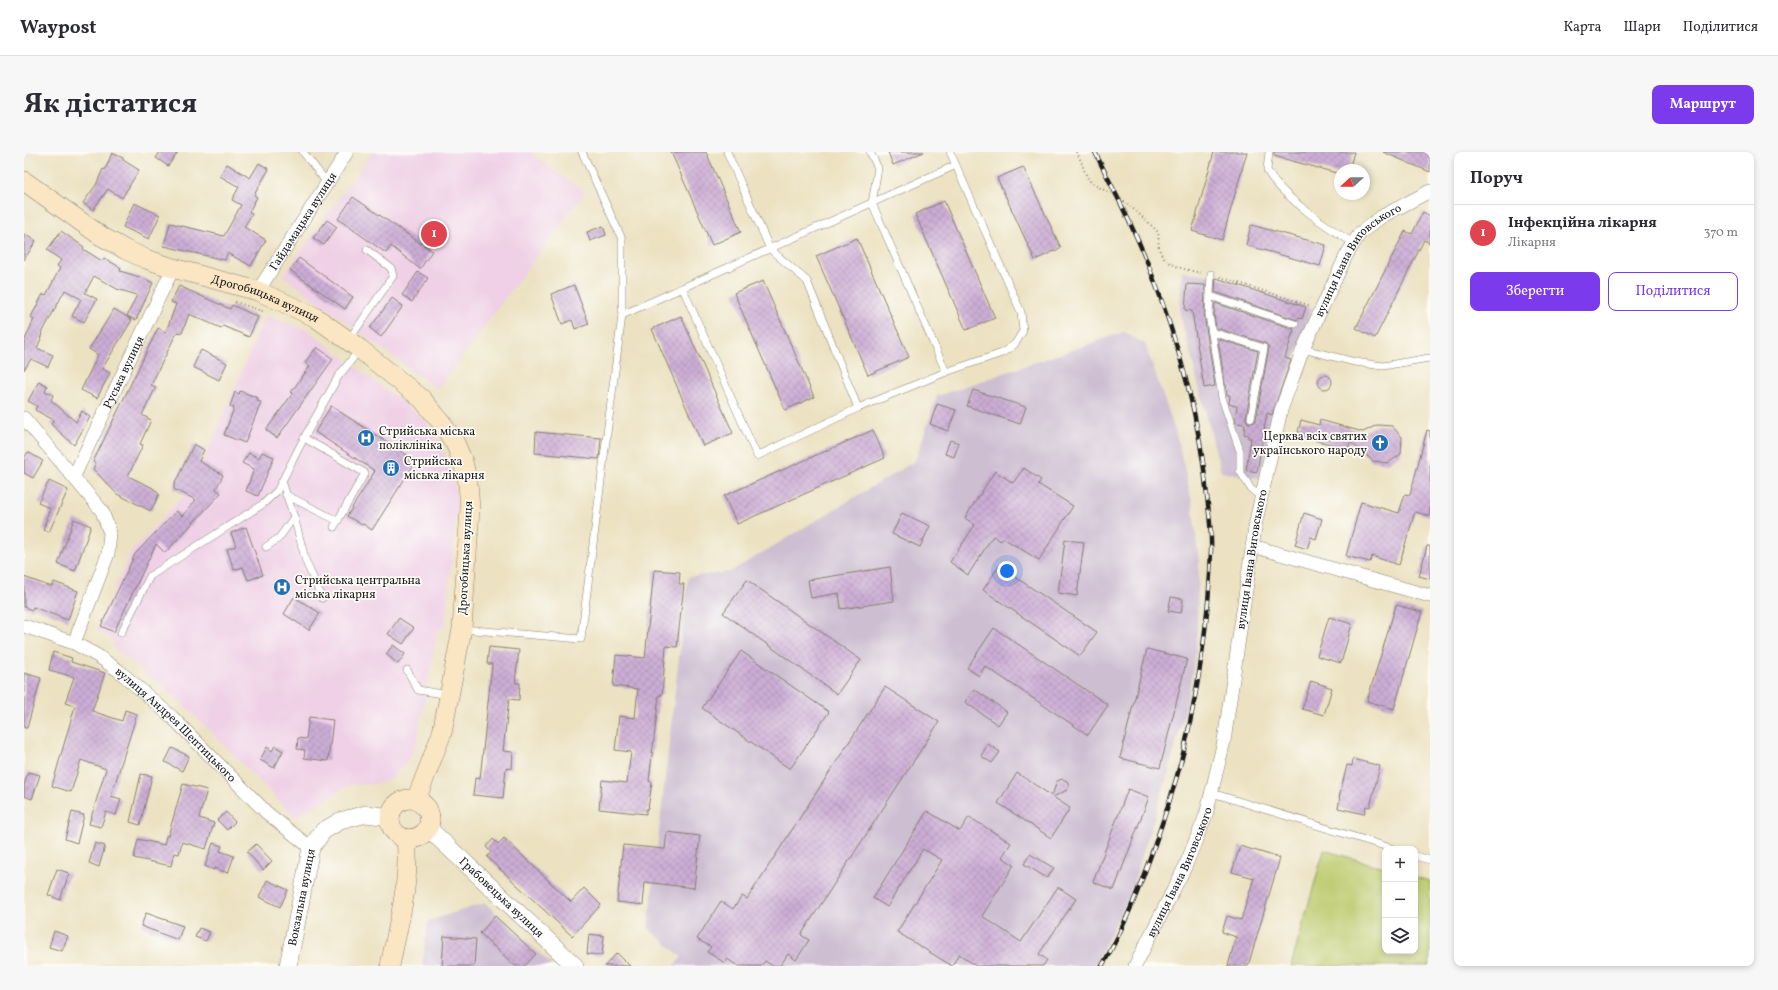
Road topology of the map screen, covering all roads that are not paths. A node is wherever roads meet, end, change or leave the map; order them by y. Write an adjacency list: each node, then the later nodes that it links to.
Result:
1 (303, 152): 10 (lane)
2 (347, 152): 10 (street, Гайдамацька вулиця)
3 (582, 152): 21 (lane)
4 (727, 152): 14 (lane)
5 (870, 152): 12 (lane)
6 (950, 152): 8 (lane)
7 (1270, 152): 13 (lane)
8 (956, 165): 12 (lane); 27 (lane)
9 (24, 181): 16 (main road, Дрогобицька вулиця)
10 (328, 184): 19 (street, Гайдамацька вулиця)
11 (1430, 191): 13 (street, вулиця Івана Виговського)
12 (872, 203): 14 (lane); 27 (lane)
13 (1354, 243): 25 (street, вулиця Івана Виговського)
14 (770, 249): 18 (lane); 28 (lane)
15 (367, 250): 24 (lane)
16 (173, 268): 19 (main road, Дрогобицька вулиця); 32 (street, Руська вулиця)
17 (1211, 274): 20 (lane)
18 (683, 289): 21 (lane); 28 (lane)
19 (258, 291): 24 (main road, Дрогобицька вулиця)
20 (1210, 296): 22 (lane); 23 (lane)
21 (622, 315): 43 (lane)
22 (1295, 324)
23 (1212, 332): 30 (lane); 36 (lane)
24 (354, 345): 31 (lane); 43 (main road, Дрогобицька вулиця)
25 (1303, 349): 26 (lane); 36 (street, вулиця Івана Виговського)
26 (1429, 358)
27 (946, 372): 28 (lane)
28 (858, 408)
29 (24, 418): 32 (street)
30 (1251, 418)
31 (304, 438): 33 (lane); 35 (lane)
32 (74, 476): 45 (street)
33 (282, 482): 34 (lane); 35 (lane)
34 (277, 491): 35 (lane); 44 (lane)
35 (287, 496): 37 (lane)
36 (1261, 497): 38 (street, вулиця Івана Виговського)
37 (294, 517): 39 (lane); 41 (lane)
38 (1252, 546): 40 (street); 48 (street, вулиця Івана Виговського)
39 (266, 548)
40 (1430, 596)
41 (322, 598)
42 (24, 626): 45 (street, вулиця Андрея Шептицького)
43 (462, 629): 47 (main road, Дрогобицька вулиця)
44 (121, 633)
45 (74, 643): 54 (street, вулиця Андрея Шептицького)
46 (407, 670): 47 (lane)
47 (449, 695): 49 (main road, Дрогобицька вулиця)
48 (1212, 792): 53 (lane); 60 (street, вулиця Івана Виговського)
49 (416, 800): 50 (main road); 51 (main road)
50 (391, 817): 52 (main road); 54 (street, Вокзальна вулиця)
51 (428, 828): 52 (main road); 59 (street, Грабовецька вулиця)
52 (406, 839): 58 (main road)
53 (1384, 846)
54 (311, 848): 57 (street, Вокзальна вулиця)
55 (1418, 857): 56 (lane)
56 (1430, 860)
57 (288, 966)
58 (390, 966)
59 (575, 966)
60 (1135, 966)

